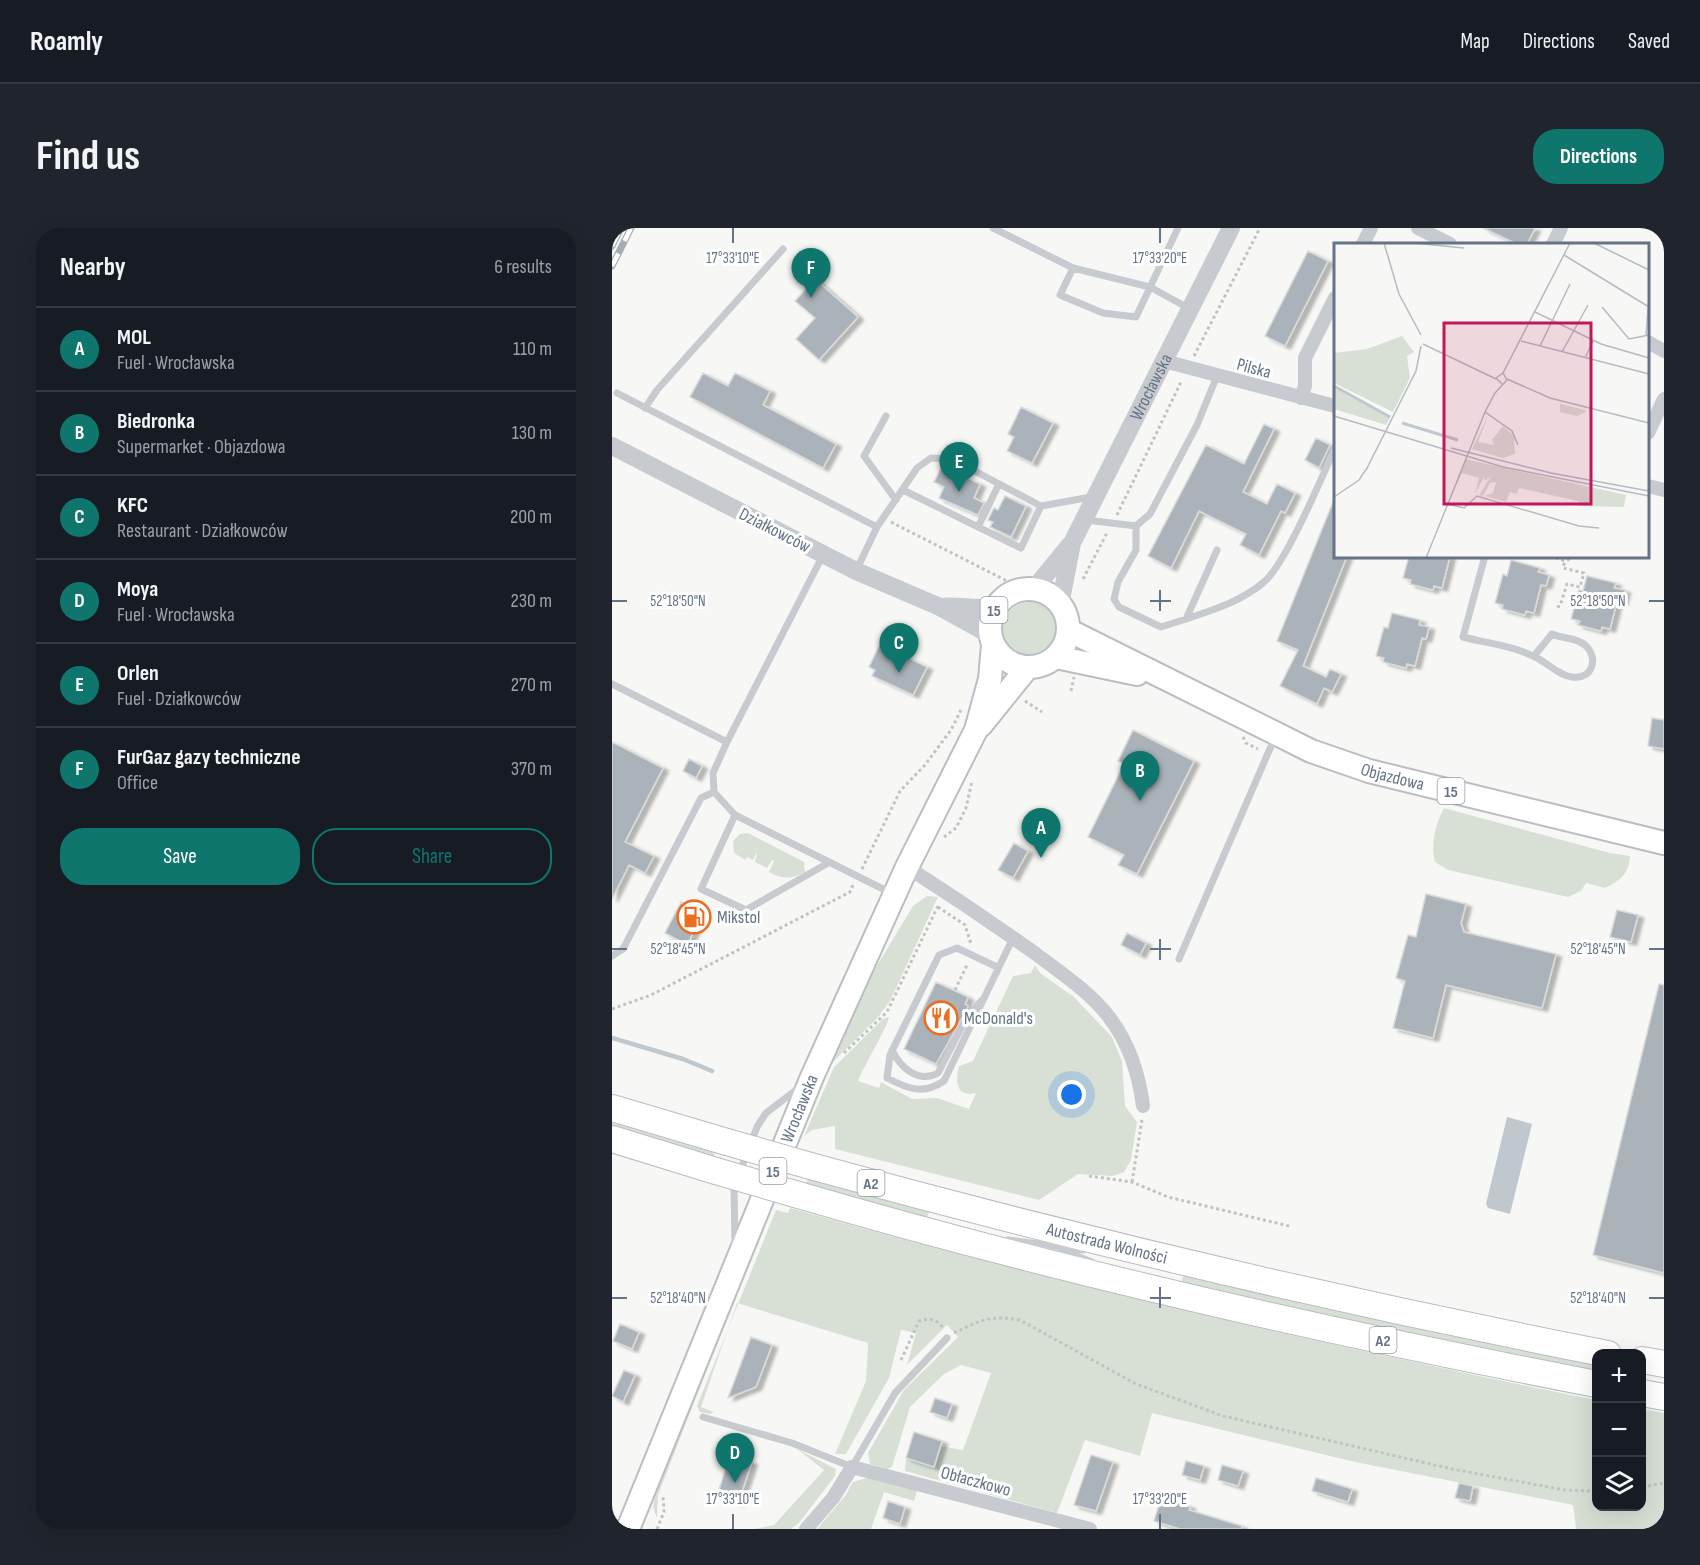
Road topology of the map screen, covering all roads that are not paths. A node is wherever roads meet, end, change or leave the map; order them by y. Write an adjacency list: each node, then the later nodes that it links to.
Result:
1 (993, 228): 11 (lane)
2 (1178, 228): 12 (lane)
3 (1231, 228): 14 (street, Wrocławska)
4 (1371, 228): 7 (street)
5 (1418, 228): 8 (street)
6 (1561, 228): 9 (street)
7 (1364, 243)
8 (1448, 243)
9 (1554, 243)
10 (783, 249): 23 (lane)
11 (1073, 268): 12 (lane); 12 (lane)
12 (1150, 287): 14 (lane)
13 (1334, 300): 20 (street)
14 (1190, 309): 17 (street, Wrocławska)
15 (1649, 343): 16 (street)
16 (1664, 351)
17 (1164, 361): 18 (street, Pilska); 32 (street, Wrocławska)
18 (1217, 376): 20 (street, Pilska); 36 (lane)
19 (616, 393): 23 (lane)
20 (1301, 398): 22 (street, Pilska)
21 (1664, 399): 25 (street)
22 (1334, 406)
23 (645, 408): 37 (lane)
24 (886, 416): 33 (lane)
25 (1649, 429)
26 (612, 446): 41 (street, Działkowców)
27 (1334, 450): 48 (lane)
28 (999, 484): 30 (lane); 34 (lane); 38 (lane)
29 (1649, 486): 31 (street)
30 (903, 490): 33 (lane); 38 (lane)
31 (1664, 490)
32 (1096, 495): 34 (lane); 35 (street, Wrocławska)
33 (896, 500): 37 (lane)
34 (1041, 506): 38 (lane)
35 (1084, 519): 36 (lane); 39 (street, Wrocławska)
36 (1136, 526): 48 (lane)
37 (878, 527): 43 (lane)
38 (978, 527)
39 (1072, 543): 44 (street, Wrocławska); 46 (street, Wrocławska)
40 (1217, 550): 48 (lane)
41 (823, 555): 43 (street, Działkowców); 57 (lane)
42 (1484, 558): 51 (lane)
43 (856, 572): 47 (street, Działkowców)
44 (1026, 586): 45 (main road, 15); 46 (main road)
45 (1000, 596): 47 (street, Działkowców); 50 (main road, 15)
46 (1060, 605): 49 (main road)
47 (940, 607): 50 (street, Działkowców)
48 (1186, 619)
49 (1068, 630): 52 (main road); 54 (main road, Objazdowa / 15)
50 (991, 640): 53 (main road, 15); 56 (main road, Wrocławska / 15)
51 (1534, 656): 51 (lane)
52 (1056, 657): 53 (main road); 54 (main road, Objazdowa / 15)
53 (1027, 668): 56 (main road, Wrocławska / 15)
54 (1171, 681): 58 (main road, Objazdowa / 15)
55 (612, 684): 57 (lane)
56 (976, 730): 63 (main road, Wrocławska / 15)
57 (727, 742): 59 (lane)
58 (1272, 744): 61 (main road, Objazdowa / 15); 67 (lane)
59 (714, 792): 60 (lane); 66 (lane)
60 (735, 815): 62 (lane); 62 (lane)
61 (1664, 843)
62 (828, 863): 64 (lane)
63 (907, 867): 64 (main road, Wrocławska / 15); 65 (street)
64 (894, 895): 71 (main road, Wrocławska / 15)
65 (1013, 938): 68 (lane); 72 (street)
66 (612, 956)
67 (1179, 960)
68 (997, 967): 69 (lane); 70 (lane)
69 (983, 999): 70 (lane); 70 (lane)
70 (892, 1050)
71 (812, 1077): 85 (main road, Wrocławska / 15); 85 (lane)
72 (1143, 1106)
73 (612, 1108): 75 (highway, Autostrada Wolności / A2, bridge)
74 (612, 1139): 77 (highway, Autostrada Wolności / A2, bridge)
75 (936, 1200): 76 (lane); 84 (highway, Autostrada Wolności / A2)
76 (999, 1225)
77 (923, 1230): 79 (lane); 88 (highway, Autostrada Wolności / A2)
78 (1019, 1233): 81 (lane)
79 (981, 1237)
80 (1004, 1240): 81 (lane)
81 (1051, 1246): 82 (lane); 86 (lane)
82 (1086, 1250)
83 (1110, 1253): 84 (lane)
84 (1181, 1262): 90 (highway, Autostrada Wolności / A2)
85 (735, 1264): 98 (main road, Wrocławska / 15)
86 (1105, 1267)
87 (1116, 1271): 88 (lane)
88 (1169, 1292): 93 (highway, Autostrada Wolności / A2)
89 (946, 1338): 97 (lane)
90 (1592, 1350)
91 (1646, 1361): 92 (highway)
92 (1664, 1364)
93 (1592, 1383)
94 (1646, 1394): 95 (highway)
95 (1664, 1397)
96 (703, 1417): 97 (lane)
97 (852, 1467): 99 (street); 100 (street, Obłaczkowo)
98 (631, 1528)
99 (806, 1529)
100 (1090, 1529)

